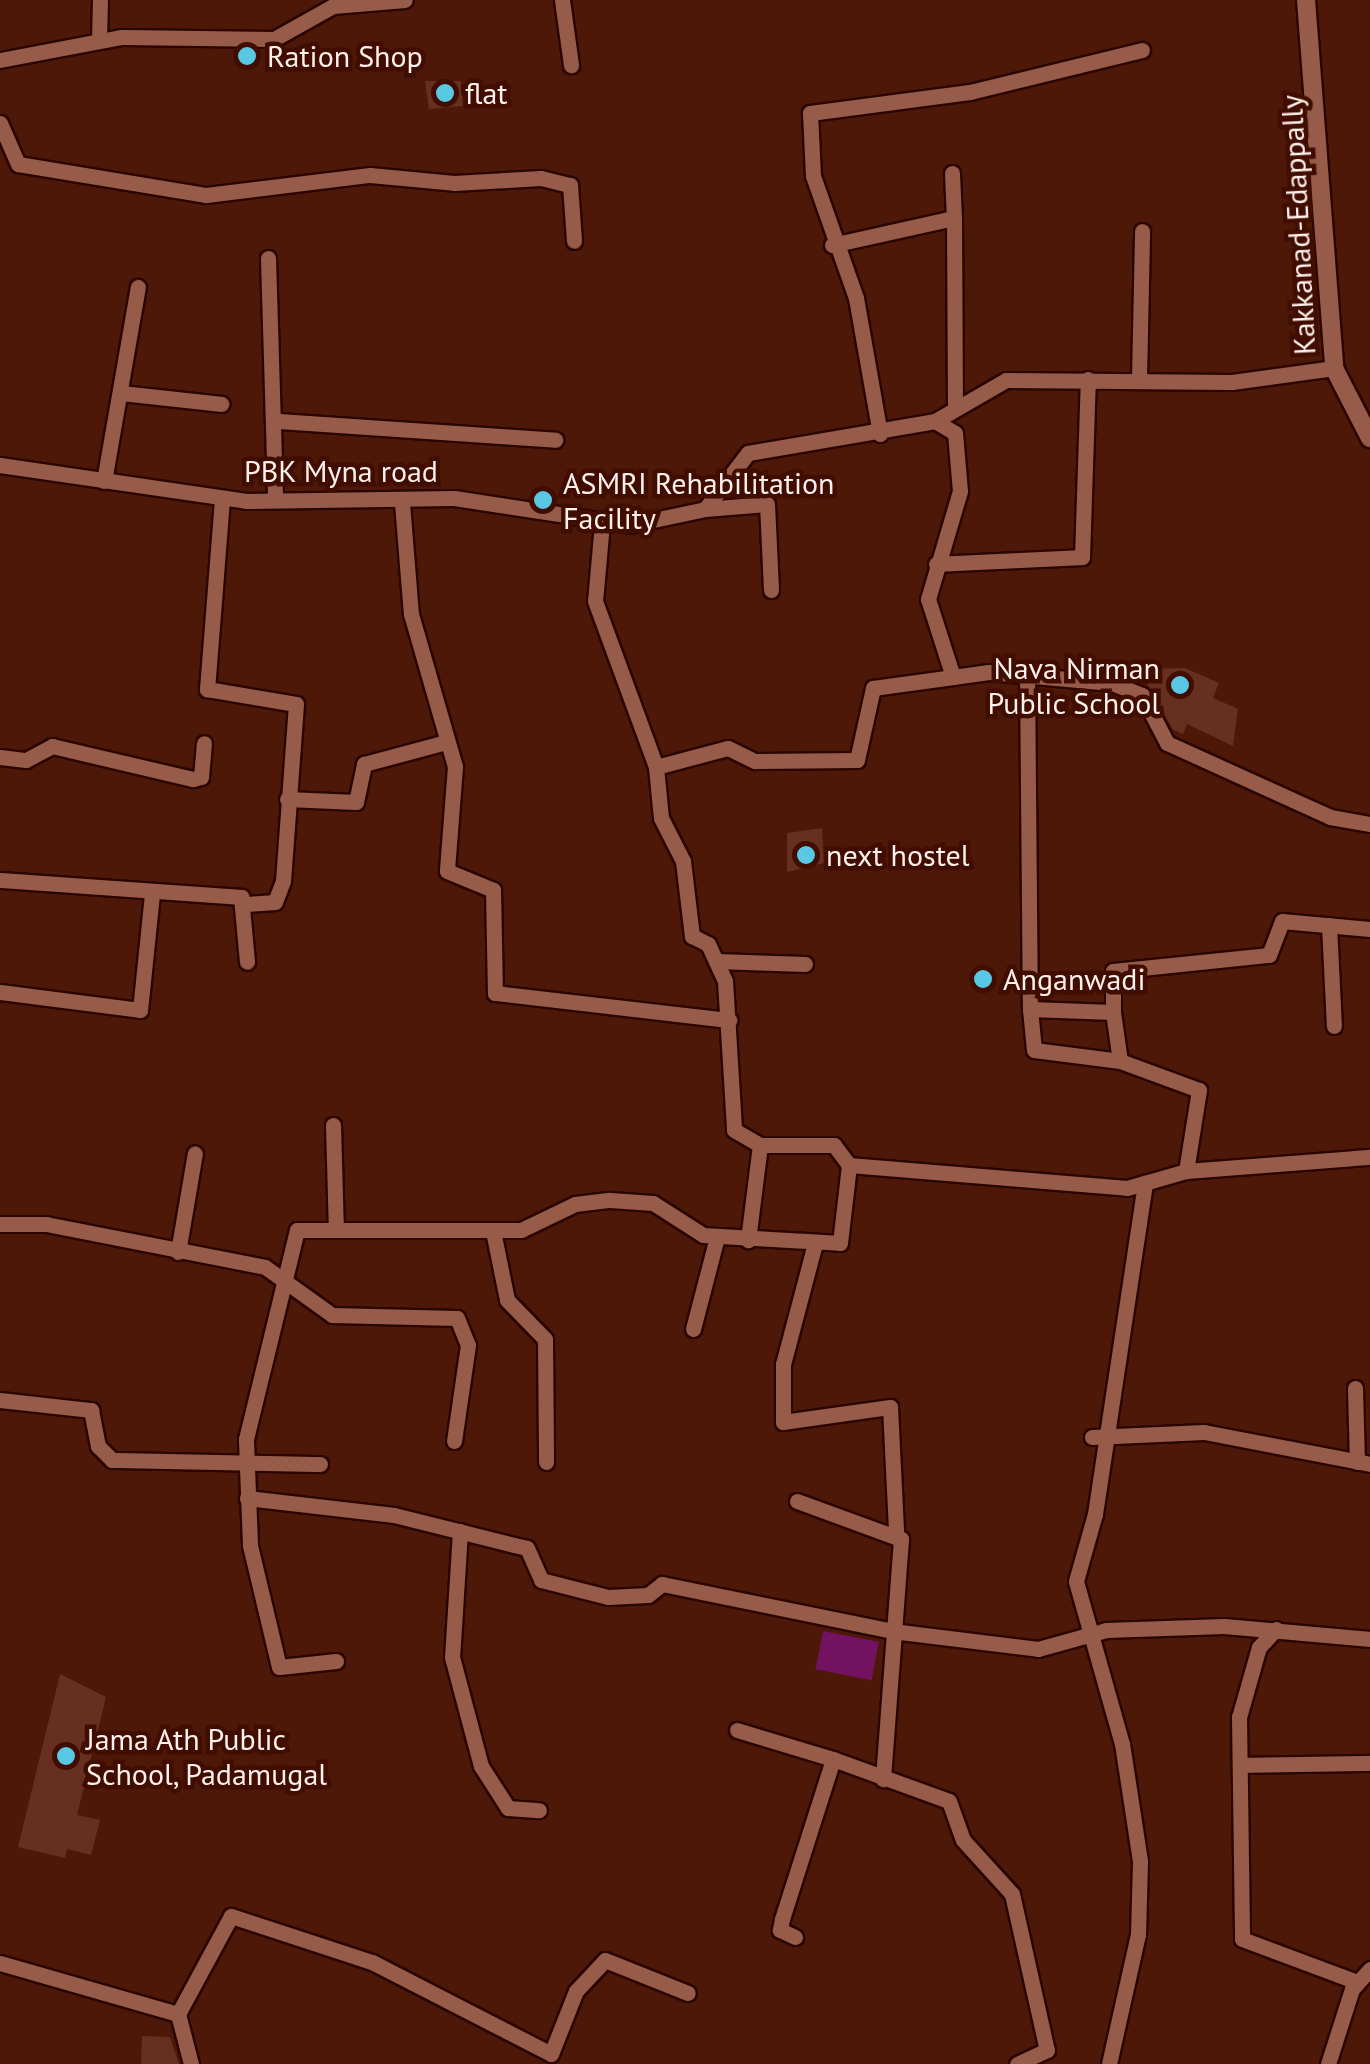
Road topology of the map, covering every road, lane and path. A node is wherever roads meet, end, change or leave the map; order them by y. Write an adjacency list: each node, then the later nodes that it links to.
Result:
1 (100, 0): 5 (street)
2 (404, 0): 5 (street)
3 (562, 0): 8 (street)
4 (1306, 0): 17 (street, Kakkanad-Edappally)
5 (99, 40): 7 (street)
6 (1142, 50): 14 (street)
7 (0, 60)
8 (570, 65)
9 (0, 123): 13 (street)
10 (952, 172): 11 (street)
11 (954, 218): 14 (street); 22 (street)
12 (1142, 232): 18 (street)
13 (574, 241)
14 (832, 245): 25 (street)
15 (268, 258): 24 (street)
16 (138, 287): 20 (street)
17 (1334, 368): 18 (street); 26 (street, Kakkanad-Edappally)
18 (1139, 379): 19 (street)
19 (1088, 380): 22 (street); 35 (street)
20 (122, 393): 21 (street); 29 (street)
21 (221, 404)
22 (956, 405): 23 (street)
23 (934, 421): 25 (street); 35 (street)
24 (279, 422): 27 (street); 31 (street)
25 (880, 434): 33 (street)
26 (1370, 438)
27 (555, 440)
28 (0, 465): 29 (street, PBK Myna road)
29 (104, 481): 30 (street, PBK Myna road)
30 (222, 499): 31 (street, PBK Myna road); 43 (street)
31 (275, 500): 32 (street, PBK Myna road)
32 (402, 502): 34 (street, PBK Myna road); 39 (street)
33 (704, 509): 34 (street, PBK Myna road); 36 (street, PBK Myna road)
34 (602, 523): 42 (street)
35 (936, 564): 38 (street)
36 (770, 590)
37 (1027, 674): 38 (street); 44 (street); 54 (street)
38 (953, 678): 42 (street)
39 (446, 742): 43 (street); 56 (street)
40 (204, 743): 41 (street)
41 (0, 756)
42 (656, 767): 50 (street)
43 (287, 799): 47 (street)
44 (1370, 824)
45 (0, 880): 46 (street)
46 (152, 892): 47 (street); 53 (street)
47 (246, 904): 51 (street)
48 (1329, 925): 49 (street); 55 (street); 57 (street)
49 (1370, 929)
50 (716, 961): 52 (street); 56 (street)
51 (247, 962)
52 (805, 964)
53 (0, 992)
54 (1030, 1009): 55 (street); 58 (street)
55 (1114, 1012): 58 (street)
56 (728, 1020): 60 (street)
57 (1334, 1026)
58 (1120, 1061): 64 (street)
59 (333, 1124): 67 (street)
60 (760, 1146): 63 (street); 70 (street)
61 (195, 1152): 72 (street)
62 (1370, 1157): 64 (street)
63 (849, 1165): 65 (street); 71 (street)
64 (1186, 1171): 65 (street)
65 (1145, 1182): 77 (street)
66 (0, 1224): 72 (street)
67 (336, 1230): 68 (street); 73 (street)
68 (492, 1230): 69 (street); 80 (street)
69 (718, 1236): 70 (street); 74 (street)
70 (748, 1240): 71 (street)
71 (814, 1247): 86 (street)
72 (178, 1252): 73 (street)
73 (284, 1273): 78 (street); 79 (street)
74 (693, 1329)
75 (1355, 1388): 81 (street)
76 (0, 1400): 79 (street)
77 (1100, 1438): 81 (street); 89 (street)
78 (454, 1441)
79 (246, 1460): 82 (street); 83 (street)
80 (546, 1462)
81 (1363, 1463)
82 (320, 1464)
83 (247, 1498): 85 (street); 91 (street)
84 (797, 1501): 86 (street)
85 (460, 1531): 88 (street); 97 (street)
86 (896, 1531): 88 (street)
87 (1276, 1629): 89 (street); 90 (street); 95 (street)
88 (892, 1631): 89 (street); 96 (street)
89 (1088, 1634): 107 (street)
90 (1370, 1639)
91 (336, 1662)
92 (737, 1730): 93 (street)
93 (833, 1760): 96 (street); 98 (street)
94 (1370, 1763): 95 (street)
95 (1242, 1765): 101 (street)
96 (882, 1779): 106 (street)
97 (539, 1810)
98 (795, 1937)
99 (0, 1964): 103 (street)
100 (1370, 1969): 101 (street)
101 (1357, 1982): 108 (street)
102 (688, 1993): 104 (street)
103 (178, 2014): 104 (street); 105 (street)
104 (548, 2059)
105 (191, 2064)
106 (1017, 2064)
107 (1110, 2064)
108 (1328, 2064)

